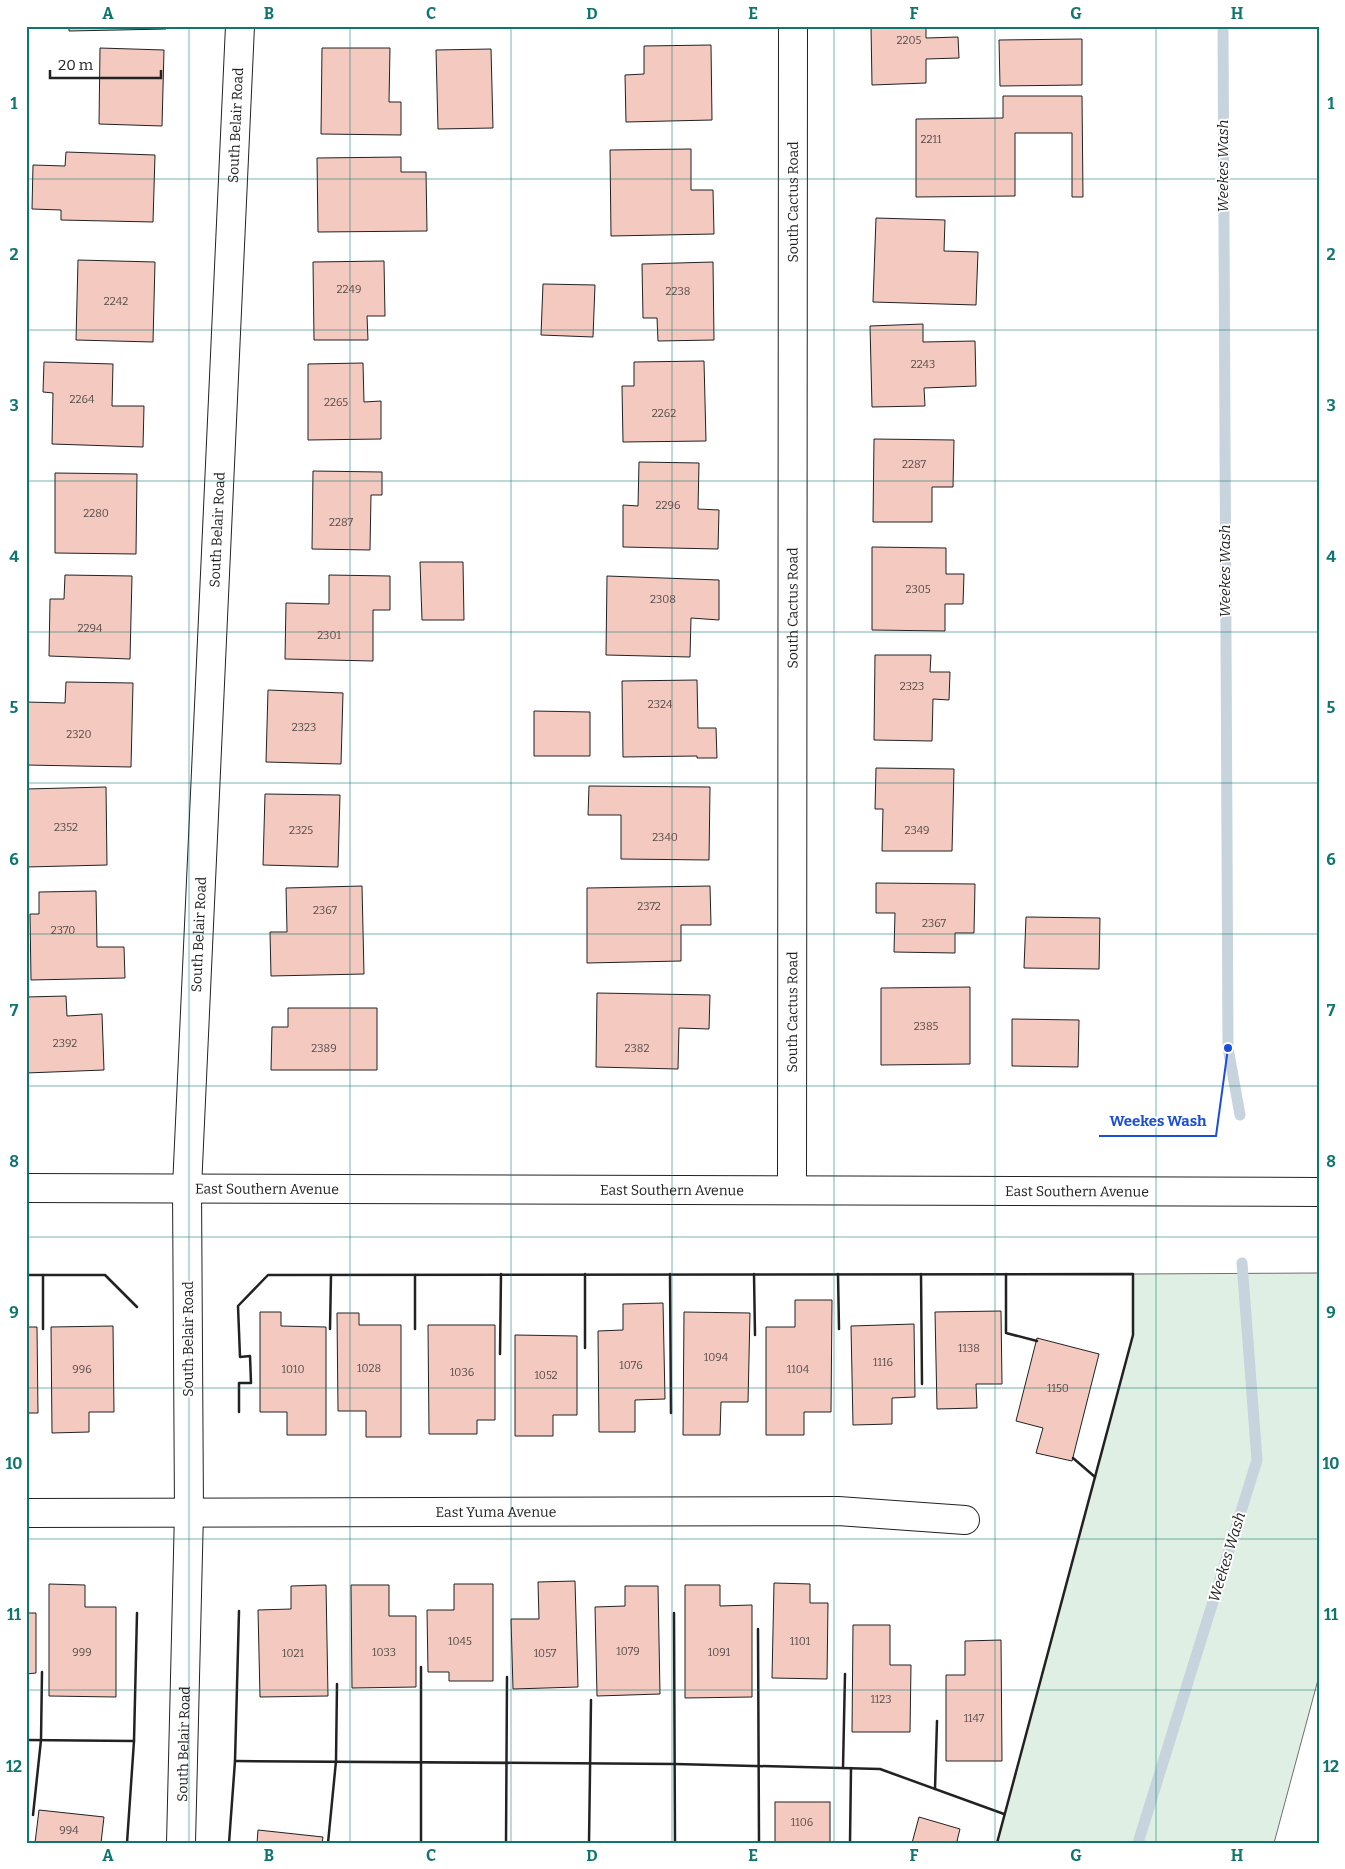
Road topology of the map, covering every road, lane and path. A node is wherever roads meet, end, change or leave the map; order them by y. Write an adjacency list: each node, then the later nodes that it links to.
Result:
1 (240, 26): 4 (street, South Belair Road)
2 (793, 26): 5 (street, South Cactus Road)
3 (26, 1188): 4 (street, East Southern Avenue)
4 (187, 1188): 5 (street, East Southern Avenue); 7 (street, South Belair Road)
5 (792, 1190): 6 (street, East Southern Avenue)
6 (1310, 1192)
7 (189, 1512): 8 (street, East Yuma Avenue); 9 (street, East Yuma Avenue); 10 (street, South Belair Road)
8 (26, 1513)
9 (965, 1520)
10 (181, 1843)

